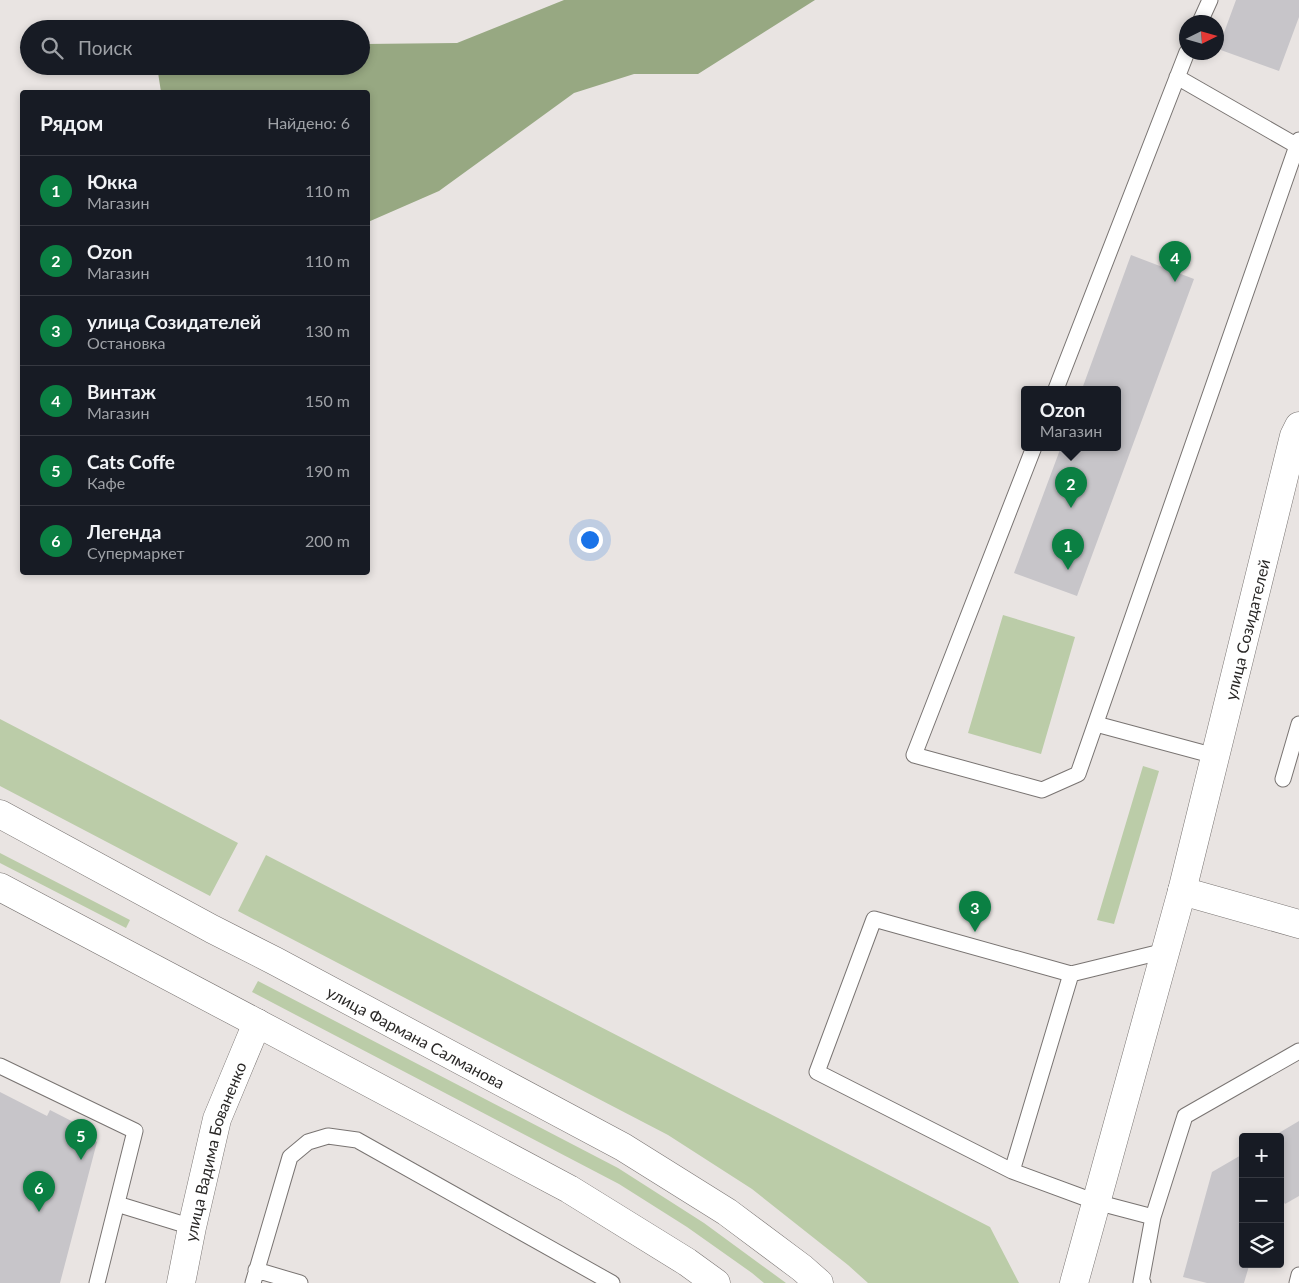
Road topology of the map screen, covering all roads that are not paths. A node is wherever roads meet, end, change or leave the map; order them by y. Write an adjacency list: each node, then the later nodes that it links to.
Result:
1 (1210, 0): 2 (lane)
2 (1203, 15)
3 (1184, 60): 4 (lane)
4 (1177, 77): 5 (lane); 6 (lane)
5 (1298, 145): 9 (lane)
6 (1057, 386)
7 (1299, 426): 11 (street, улица Созидателей)
8 (1032, 451): 9 (lane)
9 (1096, 724): 11 (lane)
10 (1299, 724): 12 (lane)
11 (1215, 756): 15 (street, улица Созидателей)
12 (1283, 779)
13 (0, 814): 34 (street, улица Фармана Салманова)
14 (0, 887): 19 (street)
15 (1182, 891): 16 (street); 17 (street, улица Созидателей)
16 (1299, 924)
17 (1165, 952): 18 (lane); 23 (street, улица Созидателей)
18 (1072, 974): 22 (lane); 22 (lane)
19 (257, 1022): 26 (street, улица Вадима Бованенко); 33 (street)
20 (1299, 1051): 25 (lane)
21 (0, 1066): 24 (lane)
22 (1012, 1171): 23 (lane)
23 (1096, 1202): 25 (lane); 35 (street, улица Созидателей)
24 (117, 1204): 26 (lane); 29 (lane)
25 (1153, 1218): 36 (lane)
26 (192, 1227): 30 (street, улица Вадима Бованенко)
27 (1299, 1275): 37 (lane)
28 (255, 1277): 31 (lane); 32 (lane)
29 (97, 1283)
30 (181, 1283)
31 (300, 1283)
32 (612, 1283)
33 (716, 1283)
34 (819, 1283)
35 (1074, 1283)
36 (1143, 1283)
37 (1296, 1283)

